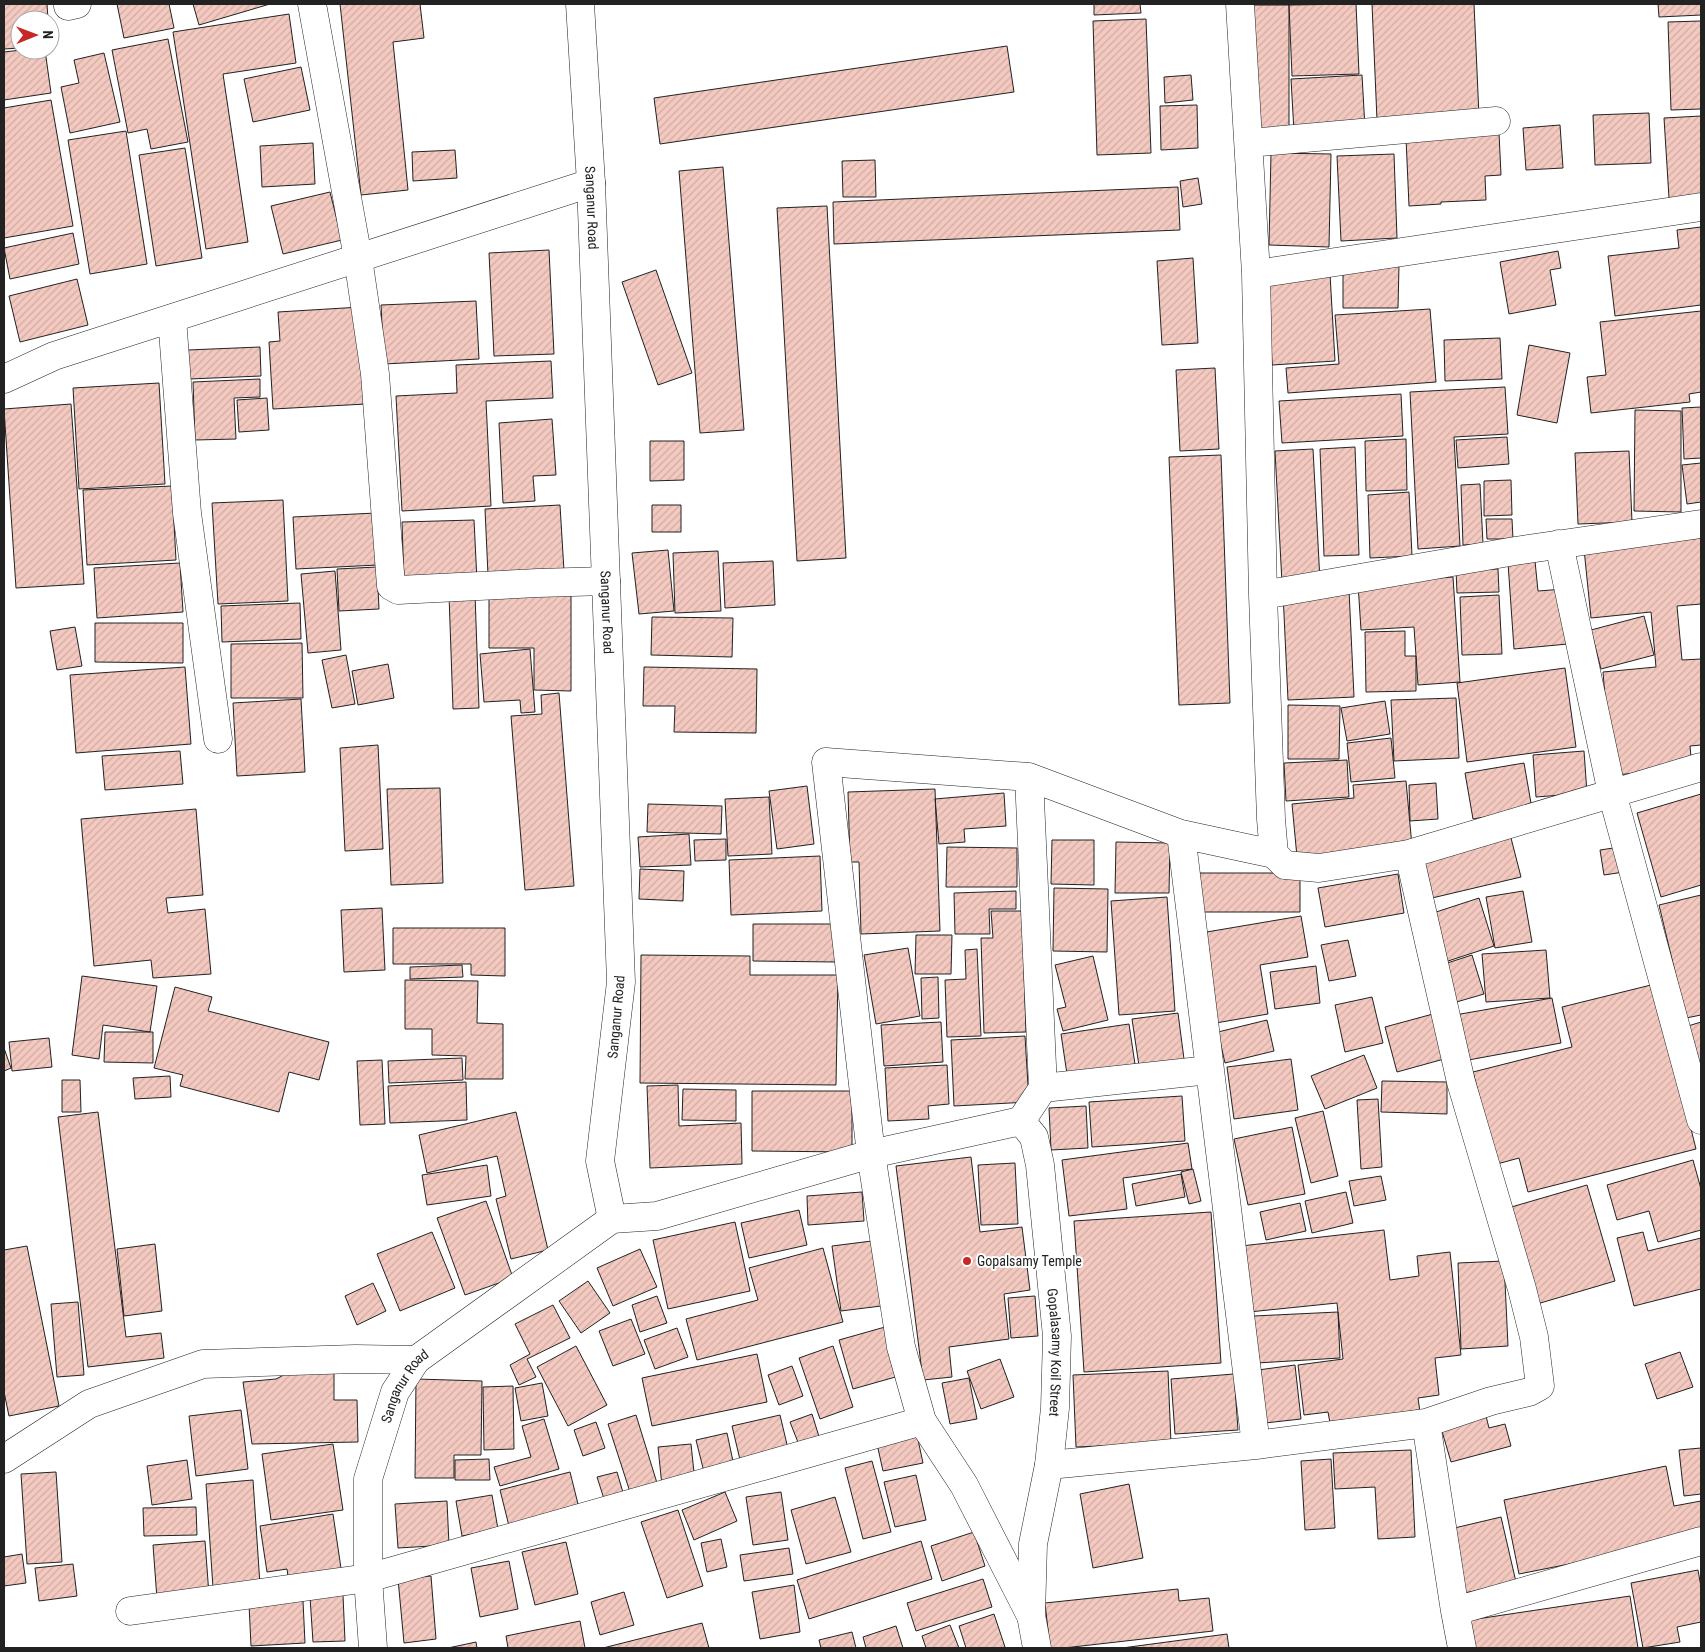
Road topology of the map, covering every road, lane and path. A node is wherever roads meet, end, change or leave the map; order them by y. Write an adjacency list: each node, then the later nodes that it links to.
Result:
1 (312, 4): 8 (street)
2 (580, 4): 6 (street, Sanganur Road)
3 (1240, 4): 5 (street)
4 (1496, 121): 5 (street)
5 (1249, 143): 9 (street)
6 (591, 183): 8 (street); 14 (street, Sanganur Road)
7 (1701, 207): 9 (street)
8 (358, 258): 10 (street); 14 (street)
9 (1256, 274): 15 (street)
10 (172, 318): 11 (street); 16 (street)
11 (4, 378)
12 (1701, 524): 13 (street)
13 (1559, 544): 15 (street); 19 (street)
14 (606, 581): 28 (street, Sanganur Road)
15 (1263, 595): 21 (street)
16 (218, 739)
17 (1701, 767): 19 (street)
18 (1029, 777): 20 (street); 24 (street); 27 (street)
19 (1612, 793): 22 (street); 25 (street)
20 (1181, 834): 21 (street); 23 (street)
21 (1274, 854): 22 (street)
22 (1409, 854): 31 (street)
23 (1210, 1070): 24 (street); 32 (street)
24 (1043, 1088): 26 (street)
25 (1701, 1120)
26 (1021, 1121): 27 (street); 34 (street, Gopalasamy Koil Street)
27 (871, 1154): 28 (street); 30 (street)
28 (612, 1219): 29 (street, Sanganur Road)
29 (416, 1360): 33 (street); 36 (street, Sanganur Road)
30 (922, 1421): 36 (street); 39 (street)
31 (1426, 1423): 32 (street); 37 (street)
32 (1256, 1445): 34 (street)
33 (4, 1460)
34 (1049, 1465): 39 (street, Gopalasamy Koil Street)
35 (1701, 1541): 37 (street)
36 (368, 1578): 38 (street); 40 (street, Sanganur Road)
37 (1455, 1610): 42 (street)
38 (130, 1611)
39 (1031, 1615): 41 (street, Gopalasamy Koil Street)
40 (373, 1648)
41 (1036, 1648)
42 (1462, 1648)

